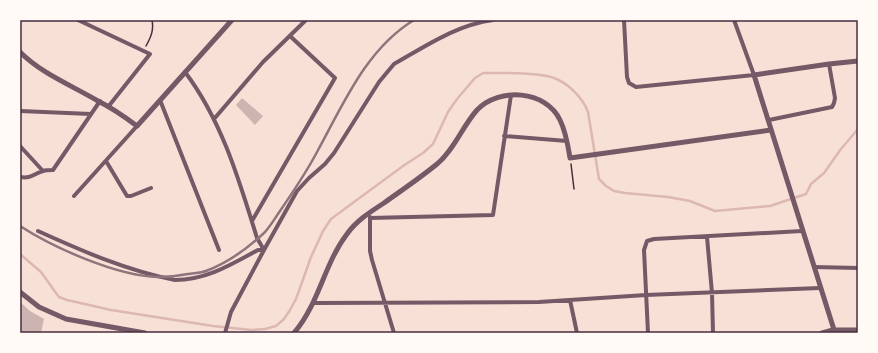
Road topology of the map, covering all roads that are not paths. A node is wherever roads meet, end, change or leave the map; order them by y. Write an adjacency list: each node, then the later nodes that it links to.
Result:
1 (78, 20): 16 (street)
2 (232, 20): 11 (street)
3 (306, 20): 7 (street)
4 (493, 20): 37 (street)
5 (624, 20): 12 (street)
6 (734, 20): 12 (street)
7 (290, 36): 19 (street); 32 (street)
8 (20, 52): 15 (street)
9 (858, 61): 10 (street)
10 (829, 64): 12 (street); 20 (street)
11 (185, 72): 14 (street); 19 (street)
12 (754, 76): 20 (street)
13 (511, 95): 23 (street); 24 (street); 31 (street)
14 (160, 100): 21 (street); 36 (street)
15 (100, 102): 16 (street); 18 (street)
16 (108, 107): 21 (street)
17 (20, 111): 18 (street)
18 (90, 114): 27 (street)
19 (214, 119): 32 (street)
20 (769, 120): 22 (street)
21 (137, 126): 26 (street)
22 (771, 130): 24 (street); 34 (street)
23 (504, 136): 24 (street); 31 (street)
24 (567, 141)
25 (20, 146): 27 (street)
26 (106, 160): 29 (street); 30 (street)
27 (43, 171): 28 (street)
28 (20, 177)
29 (150, 188)
30 (74, 196)
31 (369, 216): 45 (street); 46 (street)
32 (252, 221): 37 (street)
33 (38, 231): 37 (street)
34 (802, 231): 35 (street); 38 (street)
35 (707, 237): 42 (street); 43 (street)
36 (220, 250)
37 (264, 250): 50 (street)
38 (814, 266): 39 (street); 40 (street)
39 (858, 268)
40 (820, 288): 42 (street); 48 (street)
41 (20, 292): 49 (street)
42 (712, 293): 43 (street); 55 (street)
43 (646, 295): 44 (street); 54 (street)
44 (570, 300): 45 (street); 53 (street)
45 (385, 302): 46 (street); 52 (street)
46 (314, 303): 51 (street)
47 (858, 330): 48 (street)
48 (834, 331): 56 (street)
49 (145, 333)
50 (225, 333)
51 (294, 333)
52 (394, 333)
53 (577, 333)
54 (648, 333)
55 (713, 333)
56 (822, 333)

